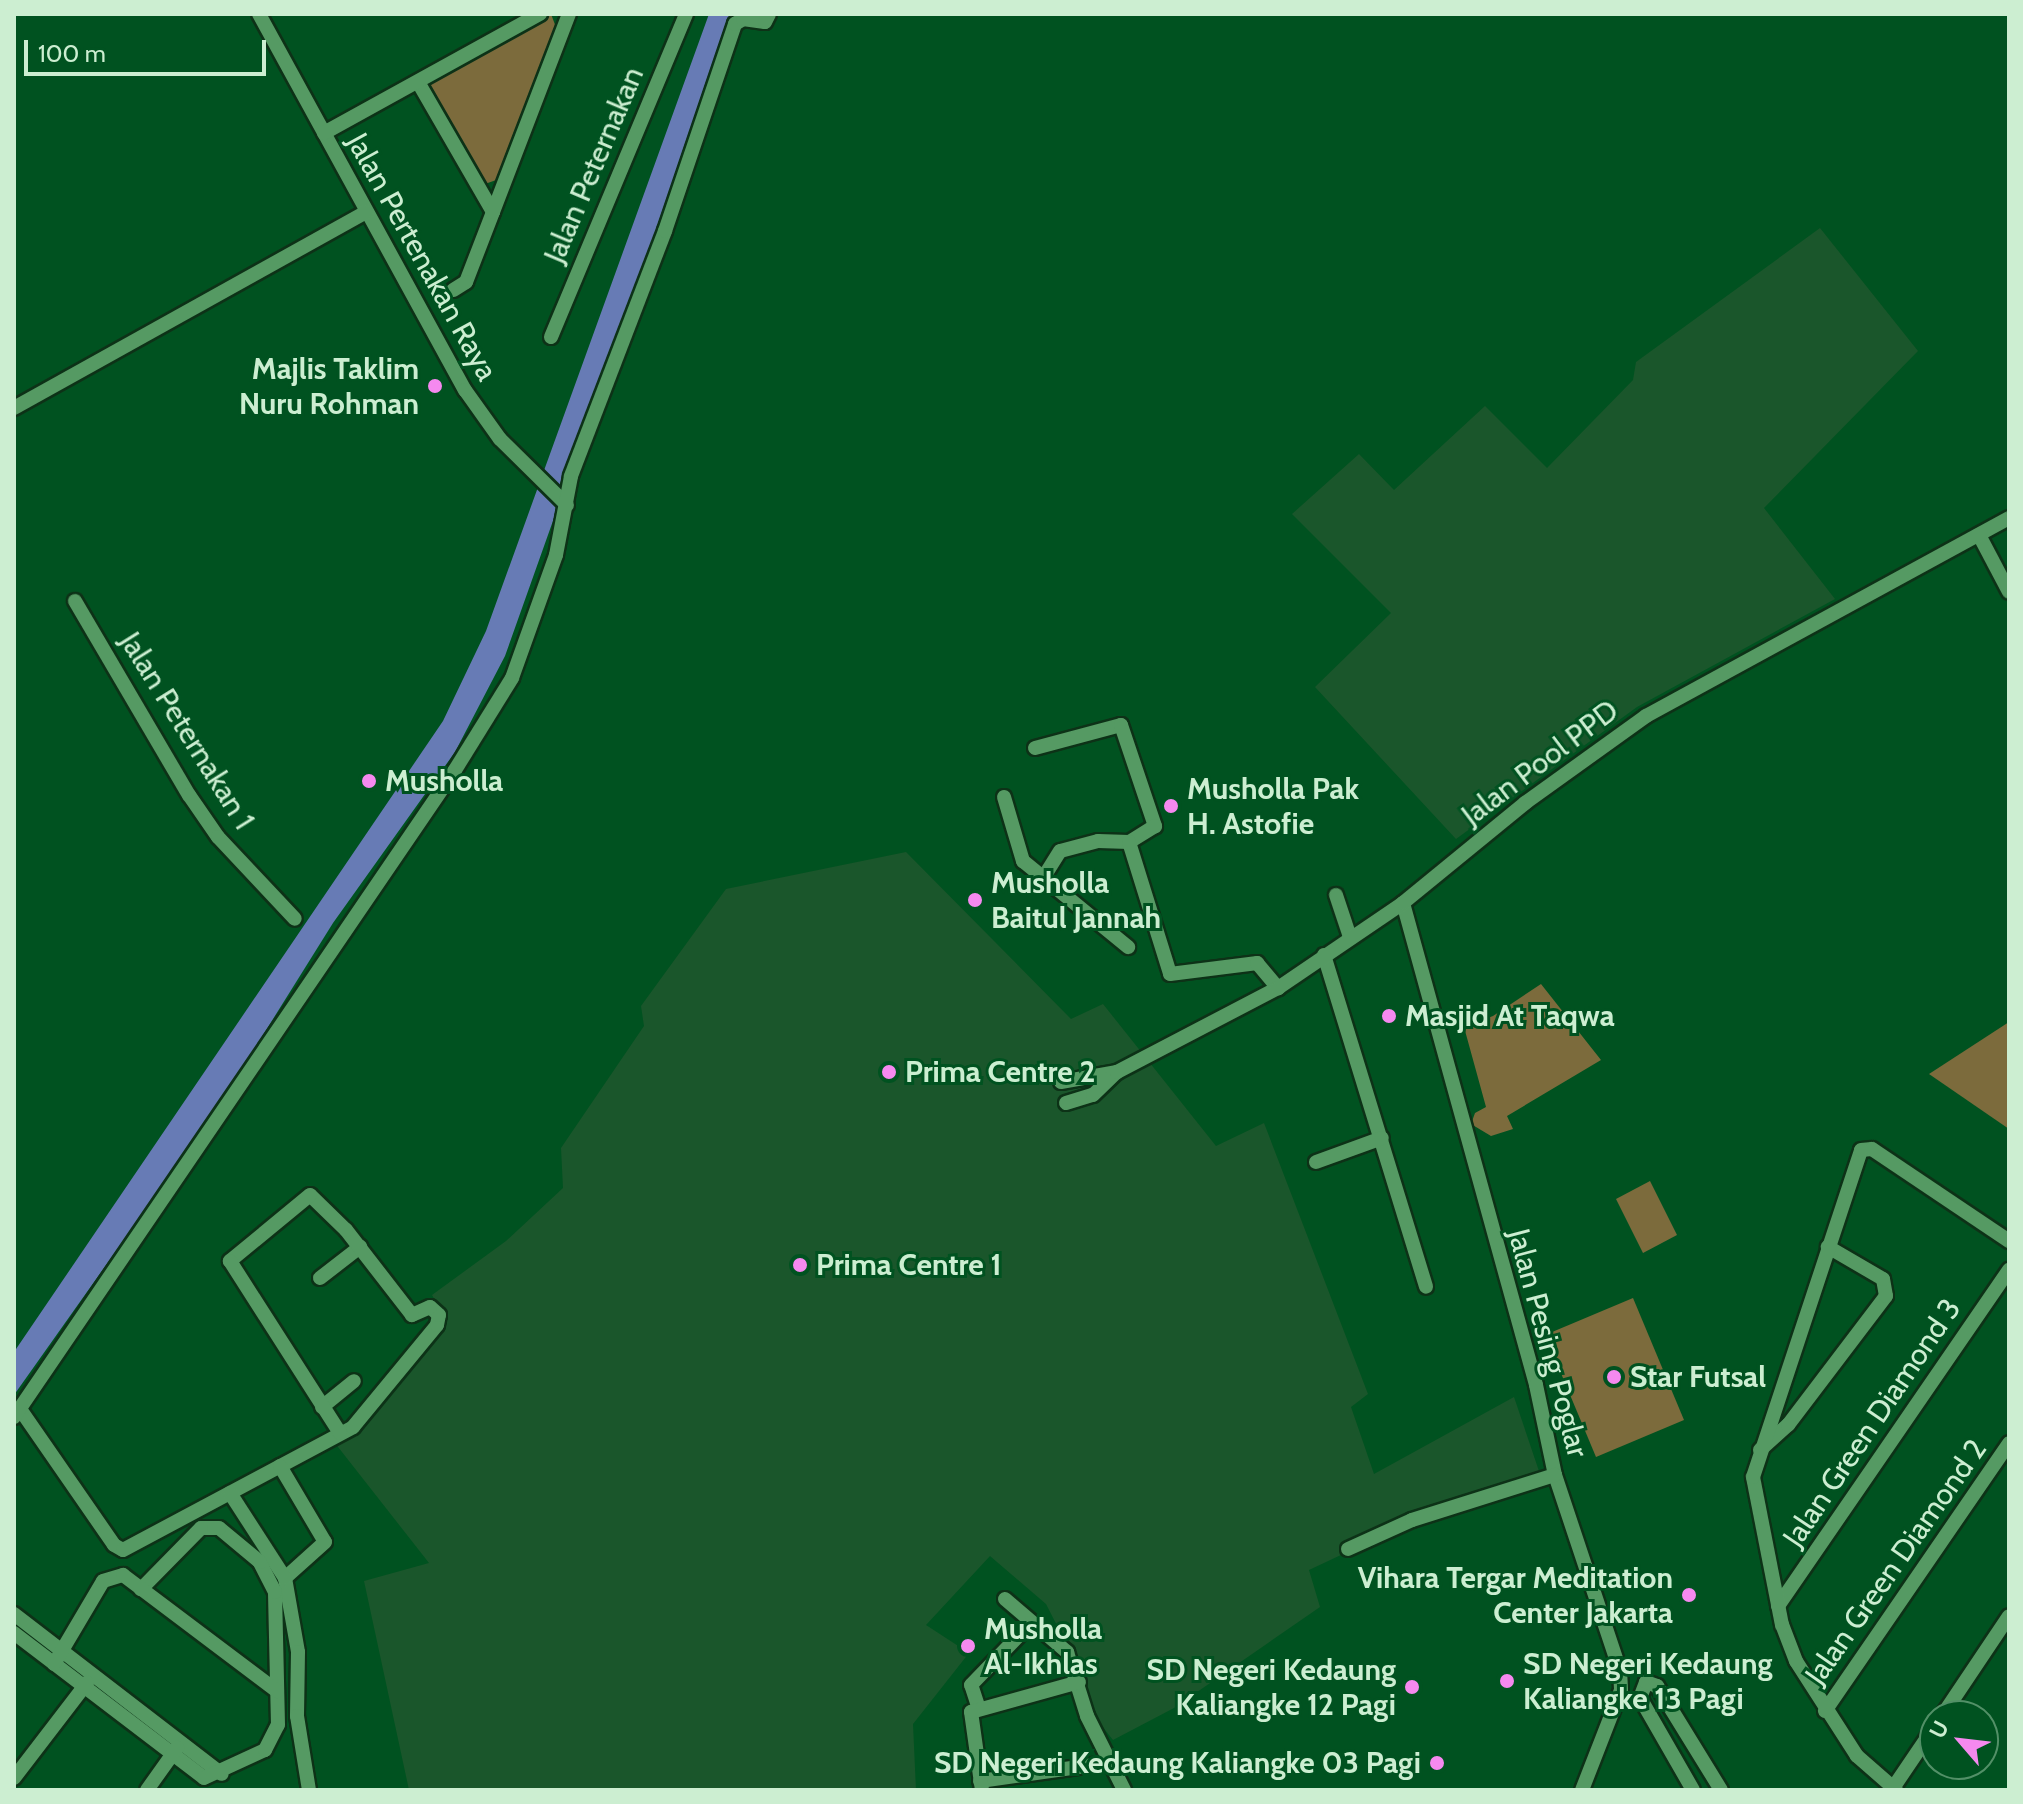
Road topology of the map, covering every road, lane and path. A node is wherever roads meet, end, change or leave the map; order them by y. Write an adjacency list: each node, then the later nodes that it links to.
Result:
1 (259, 14): 7 (street, Jalan Pertenakan Raya)
2 (540, 14): 6 (street)
3 (569, 14): 9 (street)
4 (686, 14): 11 (street, Jalan Peternakan)
5 (767, 18): 13 (street)
6 (418, 82): 7 (street); 9 (street)
7 (324, 133): 8 (street, Jalan Pertenakan Raya)
8 (366, 212): 12 (street); 13 (street, Jalan Pertenakan Raya)
9 (493, 212): 10 (street)
10 (453, 290)
11 (551, 337)
12 (14, 408)
13 (563, 500): 42 (street)
14 (2009, 518): 15 (street, Jalan Pool PPD)
15 (1979, 535): 16 (street); 23 (street, Jalan Pool PPD)
16 (2009, 592)
17 (75, 601): 24 (street, Jalan Peternakan 1)
18 (1035, 748): 20 (street)
19 (1004, 797): 21 (street)
20 (1129, 842): 21 (street); 28 (street)
21 (1045, 875): 26 (street)
22 (1336, 895): 25 (street)
23 (1403, 903): 25 (street, Jalan Pool PPD); 47 (street, Jalan Pesing Poglar)
24 (295, 919)
25 (1350, 937): 27 (street, Jalan Pool PPD)
26 (1128, 947)
27 (1324, 955): 28 (street, Jalan Pool PPD); 32 (street)
28 (1278, 988): 29 (street, Jalan Pool PPD)
29 (1117, 1072): 30 (street, Jalan Pool PPD); 31 (street, Jalan Pool PPD)
30 (1061, 1082)
31 (1066, 1103)
32 (1382, 1138): 33 (street); 39 (street)
33 (1316, 1162)
34 (2009, 1241): 36 (street)
35 (360, 1247): 38 (street); 41 (street); 43 (street)
36 (1828, 1247): 45 (street); 45 (street)
37 (2009, 1270): 53 (street, Jalan Green Diamond 3)
38 (320, 1278)
39 (1426, 1287)
40 (354, 1381): 41 (street)
41 (322, 1407): 43 (street)
42 (17, 1413): 48 (street)
43 (340, 1433): 46 (street)
44 (2009, 1443): 66 (street, Jalan Green Diamond 2)
45 (1760, 1450): 53 (street)
46 (280, 1466): 48 (street); 50 (street)
47 (1555, 1475): 49 (street); 76 (street, Jalan Pesing Poglar)
48 (230, 1493): 50 (street)
49 (1348, 1549)
50 (285, 1578): 74 (street)
51 (141, 1589): 58 (street); 63 (street); 63 (street)
52 (1005, 1599): 56 (street)
53 (1778, 1606): 66 (street)
54 (14, 1614): 58 (street)
55 (2009, 1616): 64 (street)
56 (1031, 1623): 61 (street); 65 (street)
57 (14, 1633): 59 (street)
58 (59, 1649): 59 (street); 60 (street)
59 (54, 1664): 62 (street)
60 (92, 1675): 62 (street); 67 (street)
61 (1079, 1682): 65 (street); 69 (street)
62 (83, 1688): 67 (street); 70 (street)
63 (277, 1691): 67 (street)
64 (1953, 1700)
65 (979, 1709): 71 (street)
66 (1825, 1711): 72 (street)
67 (176, 1750): 73 (street)
68 (1919, 1751): 72 (street)
69 (1114, 1762): 71 (street); 75 (street)
70 (16, 1770)
71 (981, 1786)
72 (1894, 1789)
73 (147, 1790)
74 (309, 1790)
75 (1124, 1790)
76 (1582, 1790)
77 (1693, 1790): 78 (street)
78 (1721, 1790)

